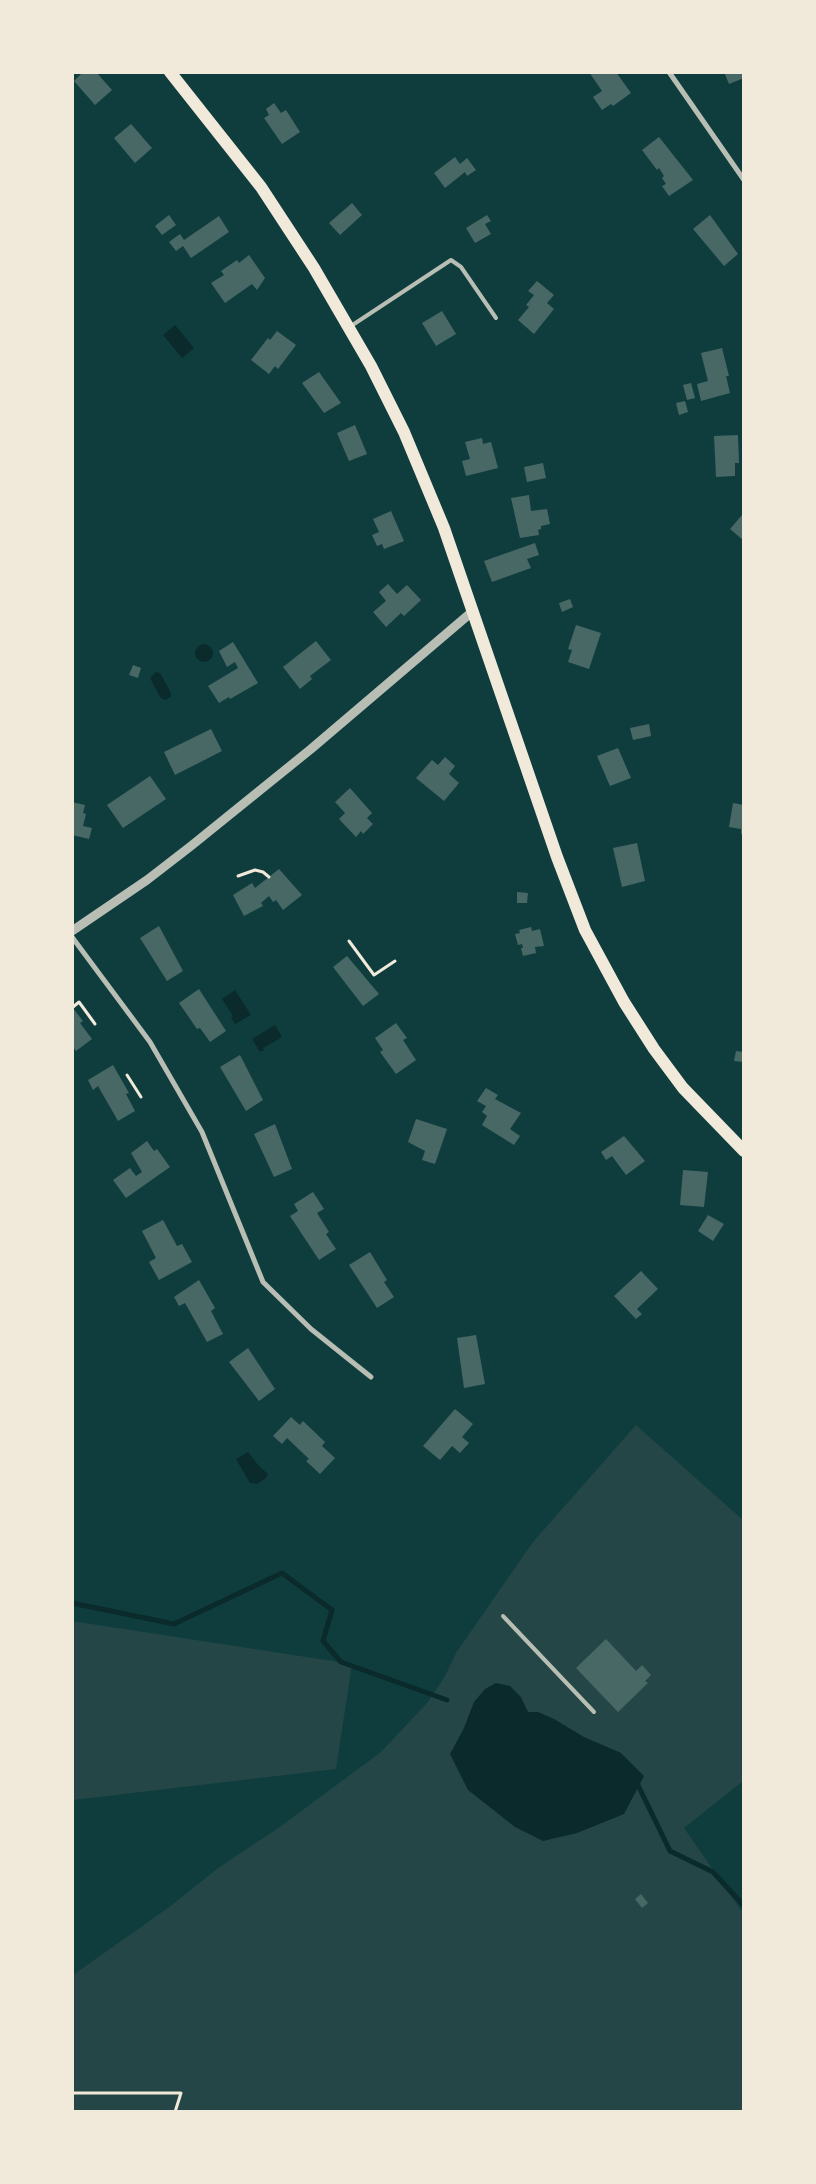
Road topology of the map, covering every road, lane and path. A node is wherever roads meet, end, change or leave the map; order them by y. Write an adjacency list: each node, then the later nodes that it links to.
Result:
1 (170, 72): 5 (main road)
2 (669, 72): 3 (street)
3 (744, 180)
4 (496, 318): 5 (lane)
5 (349, 327): 6 (main road)
6 (473, 611): 9 (street); 17 (main road)
7 (238, 876): 8 (path)
8 (269, 877)
9 (72, 930)
10 (72, 937): 18 (street)
11 (349, 942): 12 (path)
12 (395, 961)
13 (73, 1007): 14 (path)
14 (95, 1024)
15 (127, 1075): 16 (path)
16 (141, 1097)
17 (744, 1151)
18 (371, 1377)
19 (503, 1616): 20 (lane)
20 (594, 1712)
21 (72, 2094): 22 (path)
22 (175, 2112)

